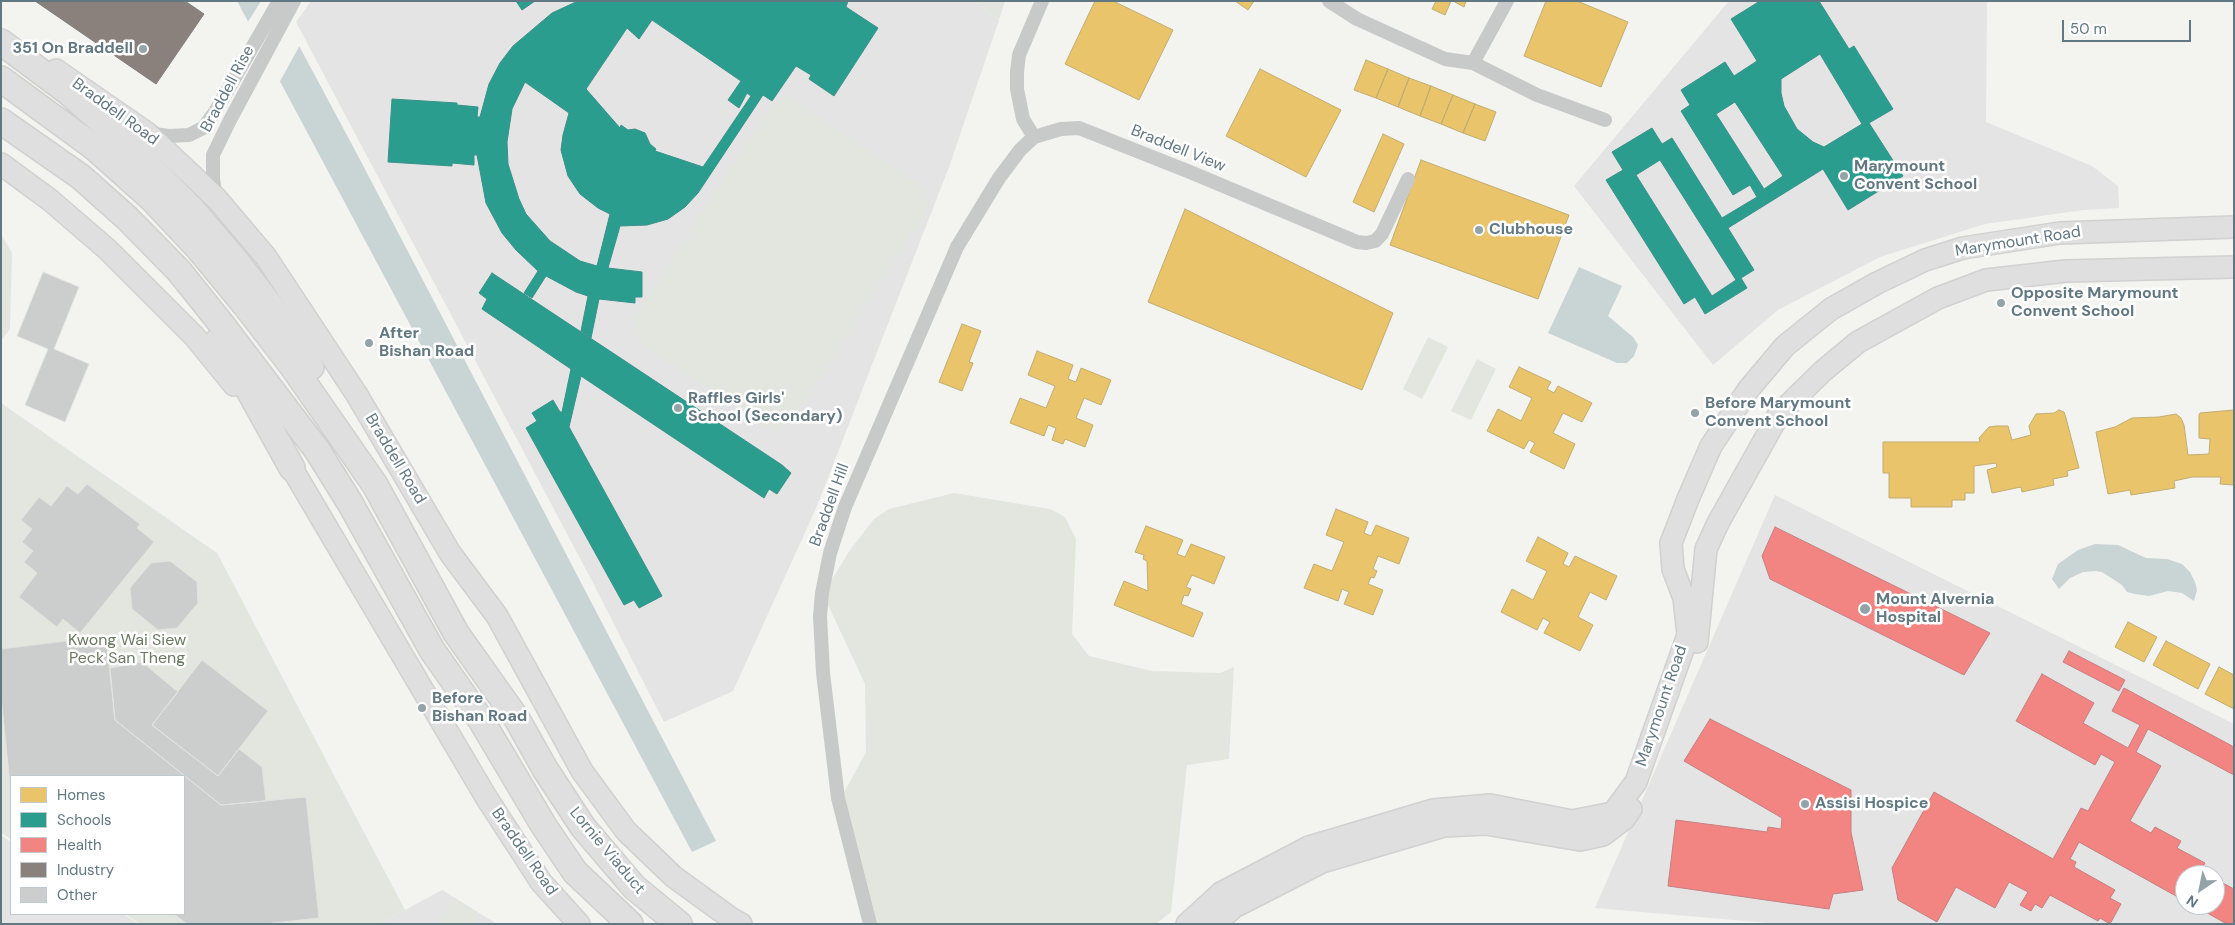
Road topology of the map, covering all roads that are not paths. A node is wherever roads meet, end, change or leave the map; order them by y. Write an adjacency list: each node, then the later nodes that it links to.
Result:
1 (279, 1): 12 (street, Braddell Rise)
2 (294, 1): 17 (street, Braddell Rise)
3 (1042, 1): 13 (street)
4 (1328, 1): 8 (street)
5 (1507, 1): 8 (street)
6 (1, 34): 12 (main road, Braddell Road)
7 (1, 42): 21 (highway)
8 (1473, 63): 10 (street)
9 (1, 79): 21 (highway, Braddell Road)
10 (1605, 120)
11 (1, 122): 14 (highway)
12 (147, 133): 17 (main road, Braddell Road)
13 (1034, 137): 16 (street, Braddell View); 27 (street, Braddell Hill)
14 (38, 145): 20 (highway); 24 (highway, Lornie Viaduct)
15 (1, 164): 20 (main road, Braddell Road)
16 (1408, 179)
17 (216, 198): 26 (main road, Braddell Road)
18 (2234, 227): 28 (main road, Marymount Road)
19 (2234, 266): 29 (main road, Marymount Road)
20 (292, 468): 23 (main road, Braddell Road)
21 (375, 485): 22 (highway, Braddell Road)
22 (545, 770): 25 (highway, Lornie Viaduct)
23 (579, 924)
24 (630, 924)
25 (678, 924)
26 (741, 924)
27 (869, 924)
28 (1186, 924)
29 (1214, 924)

